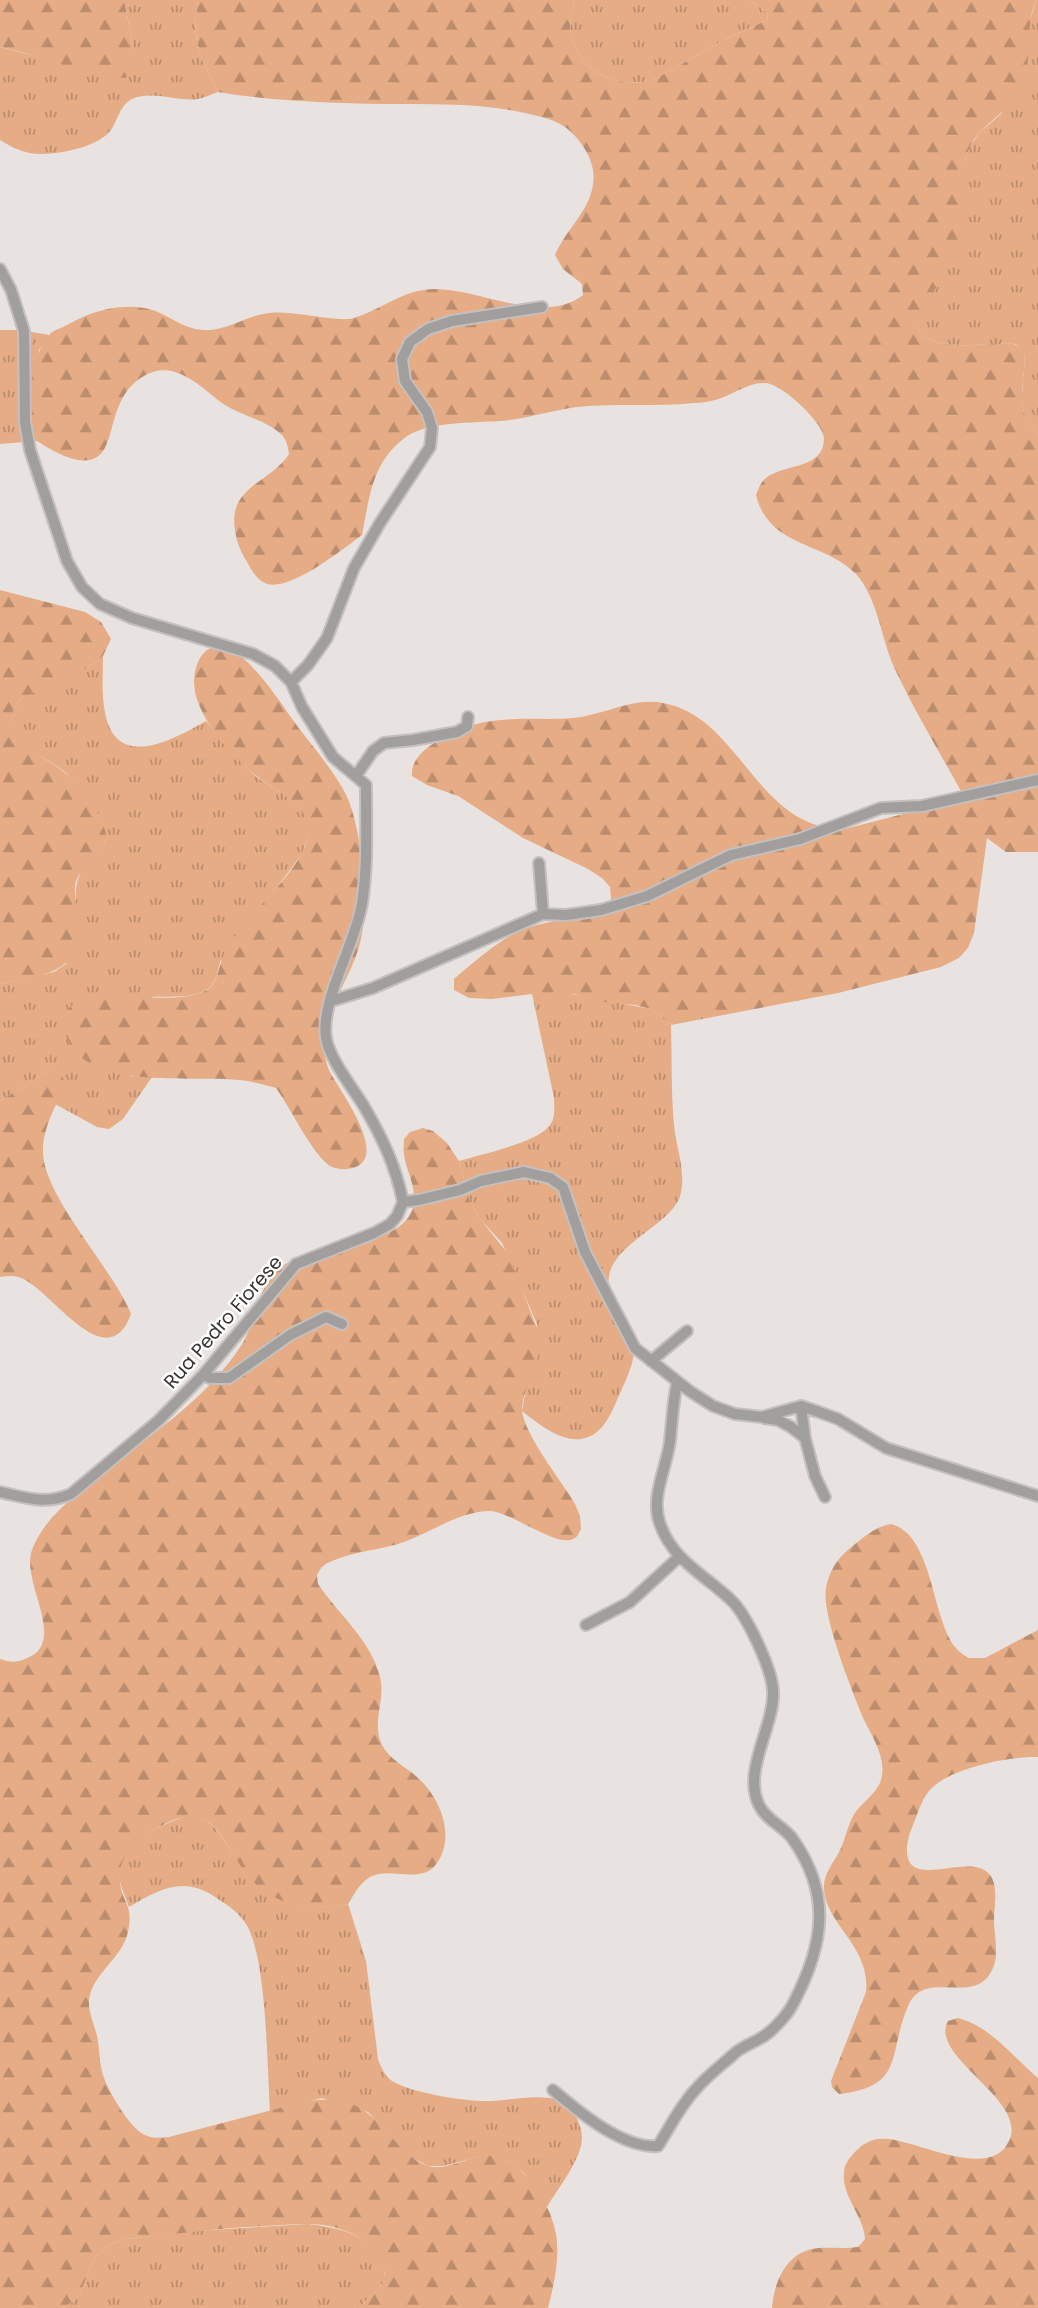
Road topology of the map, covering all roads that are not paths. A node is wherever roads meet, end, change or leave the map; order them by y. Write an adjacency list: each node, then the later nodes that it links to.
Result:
1 (0, 269): 3 (street)
2 (542, 307): 3 (street)
3 (291, 682): 5 (street)
4 (468, 717): 5 (street)
5 (356, 776): 9 (street)
6 (1038, 780): 8 (street)
7 (539, 863): 8 (street)
8 (543, 914): 9 (street)
9 (331, 1001): 10 (street)
10 (403, 1202): 13 (street); 14 (street, Rua Pedro Fiorese)
11 (342, 1324): 14 (street)
12 (687, 1332): 13 (street)
13 (651, 1361): 15 (street)
14 (203, 1375): 19 (street, Rua Pedro Fiorese)
15 (677, 1383): 17 (street); 22 (street)
16 (801, 1406): 17 (street); 18 (street); 20 (street)
17 (762, 1417): 18 (street)
18 (805, 1438): 21 (street)
19 (0, 1492)
20 (1038, 1496)
21 (825, 1497)
22 (679, 1557): 23 (street); 24 (street)
23 (586, 1625)
24 (553, 2090)

